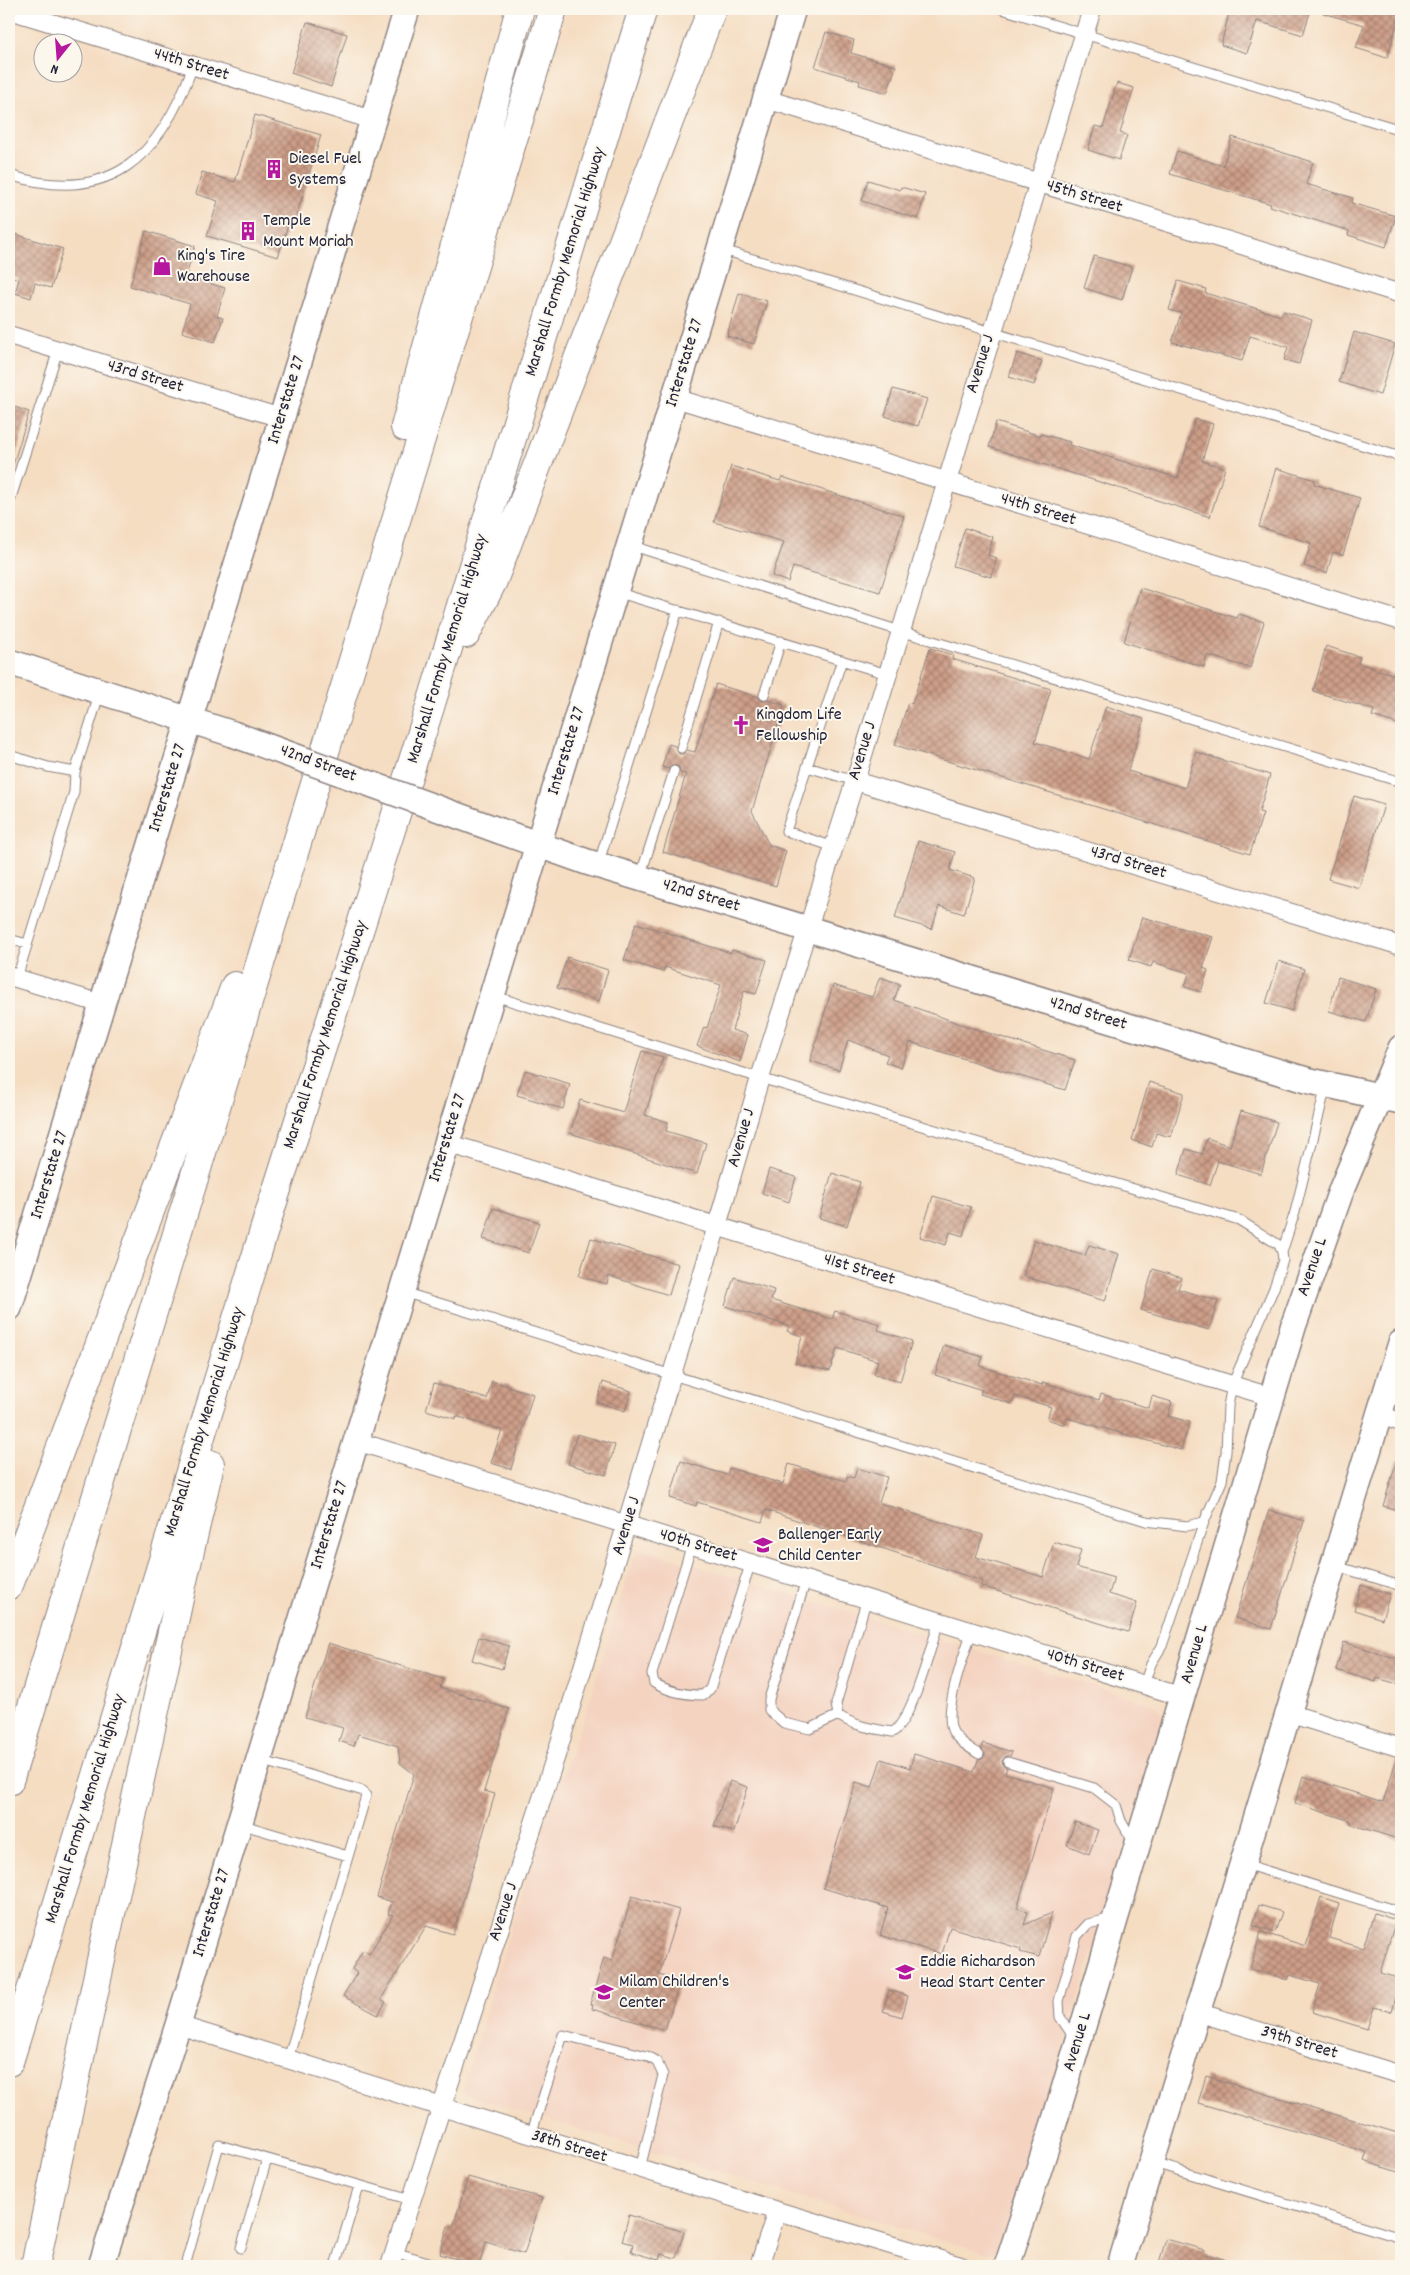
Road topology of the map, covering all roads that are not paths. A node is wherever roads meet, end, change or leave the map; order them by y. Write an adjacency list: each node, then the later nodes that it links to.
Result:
1 (407, 9): 13 (main road, Interstate 27)
2 (520, 9): 37 (highway)
3 (553, 9): 37 (highway)
4 (643, 9): 40 (highway, Marshall Formby Memorial Highway)
5 (712, 9): 40 (highway)
6 (793, 9): 12 (main road, Interstate 27)
7 (1002, 9): 10 (lane)
8 (1092, 9): 10 (street, Avenue J)
9 (9, 10): 11 (street, 44th Street)
10 (1085, 34): 14 (lane); 16 (street, Avenue J)
11 (193, 66): 13 (street, 44th Street); 15 (lane)
12 (766, 100): 16 (street, 45th Street); 17 (main road, Interstate 27)
13 (373, 120): 23 (main road, Interstate 27)
14 (1401, 130)
15 (9, 175)
16 (1038, 183): 18 (street, 45th Street); 19 (street, Avenue J)
17 (720, 248): 19 (lane); 22 (main road, Interstate 27)
18 (1401, 294)
19 (991, 332): 24 (lane); 25 (street, Avenue J)
20 (9, 335): 21 (street, 43rd Street)
21 (58, 350): 23 (street, 43rd Street); 26 (lane)
22 (675, 398): 25 (street, 44th Street); 27 (main road, Interstate 27)
23 (281, 418): 41 (main road, Interstate 27)
24 (1401, 457)
25 (946, 482): 30 (street, 44th Street); 32 (street, Avenue J)
26 (9, 501)
27 (630, 545): 28 (main road, Interstate 27); 32 (lane)
28 (615, 592): 29 (lane); 50 (main road, Interstate 27)
29 (678, 610): 31 (lane); 52 (lane)
30 (1401, 621)
31 (719, 622): 33 (lane); 42 (lane)
32 (900, 631): 36 (street, Avenue J); 48 (lane)
33 (781, 641): 34 (lane); 39 (lane)
34 (842, 660): 36 (lane); 44 (lane)
35 (9, 662): 38 (main road, 42nd Street)
36 (887, 674): 47 (street, Avenue J)
37 (346, 675): 49 (highway)
38 (101, 692): 41 (main road, 42nd Street); 46 (lane)
39 (764, 695)
40 (430, 707): 66 (highway, Marshall Formby Memorial Highway)
41 (189, 720): 50 (main road, 42nd Street, bridge); 60 (main road, Interstate 27)
42 (681, 748)
43 (9, 755): 46 (lane)
44 (807, 767): 47 (lane); 51 (lane)
45 (674, 771): 53 (lane)
46 (75, 772): 56 (lane)
47 (854, 780): 51 (street, Avenue J); 57 (street, 43rd Street)
48 (1401, 782)
49 (306, 806): 83 (highway); 96 (highway)
50 (538, 844): 52 (main road, 42nd Street); 59 (main road, Interstate 27)
51 (834, 847): 54 (street, Avenue J)
52 (598, 865): 53 (main road, 42nd Street)
53 (640, 877): 54 (main road, 42nd Street)
54 (808, 929): 62 (street, Avenue J); 63 (main road, 42nd Street)
55 (9, 939): 56 (lane)
56 (28, 944): 58 (lane)
57 (1401, 946)
58 (13, 977): 60 (street)
59 (492, 995): 62 (lane); 65 (main road, Interstate 27)
60 (102, 1004): 70 (main road, Interstate 27)
61 (1401, 1048): 64 (main road, Avenue L)
62 (760, 1078): 67 (street, Avenue J); 68 (lane)
63 (1326, 1085): 64 (main road, 42nd Street); 68 (lane)
64 (1391, 1099): 74 (main road, Avenue L)
65 (447, 1143): 67 (street, 41st Street); 69 (main road, Interstate 27)
66 (266, 1224): 105 (highway, Marshall Formby Memorial Highway); 118 (highway)
67 (717, 1226): 72 (street, Avenue J); 73 (street, 41st Street)
68 (1282, 1252): 73 (lane)
69 (401, 1291): 72 (lane); 76 (main road, Interstate 27)
70 (9, 1308)
71 (1401, 1343): 75 (main road)
72 (672, 1376): 77 (lane); 78 (street, Avenue J)
73 (1232, 1385): 74 (street, 41st Street); 77 (lane)
74 (1272, 1397): 89 (main road, Avenue L)
75 (1390, 1418): 81 (main road)
76 (356, 1441): 78 (street, 40th Street); 94 (main road, Interstate 27)
77 (1204, 1522): 88 (lane)
78 (627, 1524): 79 (street, 40th Street); 107 (street, Avenue J)
79 (692, 1544): 80 (street, 40th Street); 80 (lane)
80 (751, 1562): 82 (street, 40th Street)
81 (1333, 1565): 84 (lane); 90 (main road)
82 (806, 1580): 85 (street, 40th Street); 91 (lane)
83 (9, 1585)
84 (1401, 1586)
85 (866, 1598): 86 (street, 40th Street); 91 (lane)
86 (939, 1621): 87 (street, 40th Street); 91 (lane)
87 (972, 1631): 88 (street, 40th Street); 93 (lane)
88 (1144, 1684): 89 (street, 40th Street)
89 (1183, 1697): 98 (main road, Avenue L)
90 (1288, 1713): 92 (street); 100 (main road)
91 (838, 1714)
92 (1401, 1748)
93 (979, 1754)
94 (258, 1760): 97 (main road, Interstate 27); 99 (lane)
95 (1008, 1762): 98 (lane)
96 (9, 1781)
97 (239, 1824): 99 (lane); 103 (main road, Interstate 27)
98 (1137, 1848): 125 (main road, Avenue L)
99 (348, 1856): 104 (lane)
100 (1242, 1863): 101 (lane); 102 (main road)
101 (1401, 1912)
102 (1197, 2012): 106 (street, 39th Street); 110 (main road)
103 (178, 2024): 104 (street, 38th Street); 119 (main road, Interstate 27)
104 (288, 2059): 107 (street, 38th Street)
105 (9, 2062)
106 (1401, 2075)
107 (440, 2107): 108 (street, 38th Street); 113 (street, Avenue J)
108 (531, 2135): 111 (street, 38th Street); 111 (lane)
109 (267, 2159): 112 (lane); 116 (lane); 120 (lane)
110 (1152, 2162): 115 (lane); 126 (main road)
111 (640, 2169): 114 (street, 38th Street)
112 (359, 2186): 113 (lane); 121 (lane)
113 (411, 2200): 117 (street, Avenue J)
114 (776, 2211): 123 (street); 124 (street, 38th Street)
115 (1401, 2238)
116 (241, 2248)
117 (392, 2259): 122 (lane)
118 (35, 2266)
119 (101, 2266)
120 (185, 2266)
121 (335, 2266)
122 (442, 2266)
123 (759, 2266)
124 (961, 2266)
125 (1007, 2266)
126 (1120, 2266)

